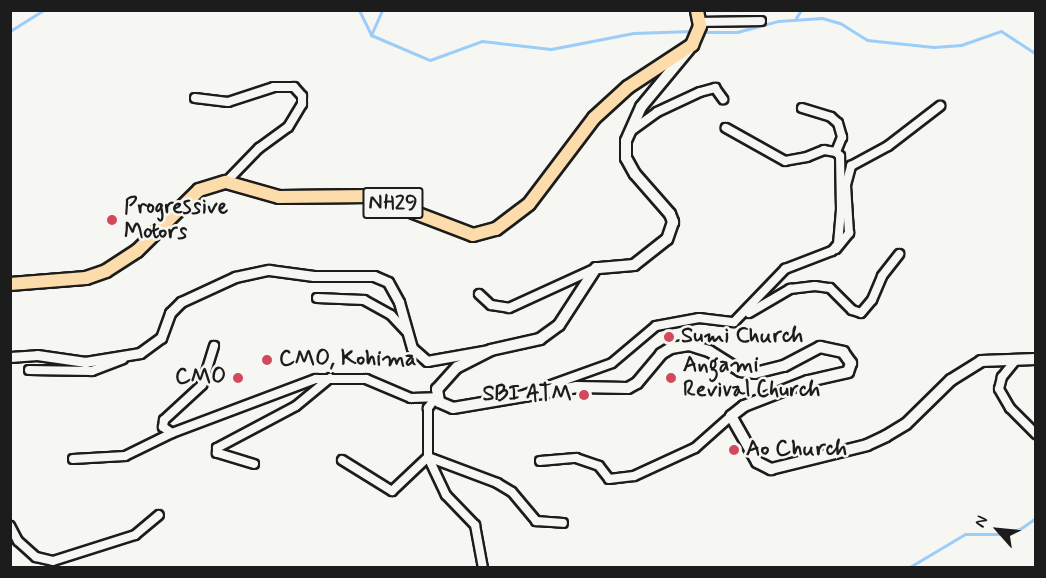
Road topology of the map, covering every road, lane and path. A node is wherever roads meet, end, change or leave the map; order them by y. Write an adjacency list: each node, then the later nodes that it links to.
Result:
1 (698, 16): 2 (street); 3 (highway)
2 (761, 21)
3 (692, 45): 9 (main road); 11 (highway, NH29)
4 (195, 98): 11 (street)
5 (723, 99): 9 (street)
6 (940, 106): 12 (street)
7 (802, 108): 10 (street)
8 (726, 128): 10 (street)
9 (628, 134): 14 (main road)
10 (836, 152): 12 (street)
11 (226, 182): 15 (highway)
12 (832, 250): 18 (street)
13 (899, 254): 18 (street)
14 (596, 268): 16 (street); 21 (main road)
15 (10, 284)
16 (479, 294)
17 (317, 298): 19 (street)
18 (740, 318): 29 (street)
19 (408, 332): 21 (street); 23 (street)
20 (214, 346): 31 (street)
21 (491, 350): 28 (main road)
22 (10, 357): 23 (street)
23 (124, 358): 26 (street)
24 (1035, 359): 25 (main road)
25 (1015, 361): 30 (main road); 32 (street)
26 (29, 370)
27 (330, 378): 28 (street); 31 (street); 37 (street)
28 (436, 397): 29 (main road); 33 (street)
29 (517, 399): 30 (main road)
30 (731, 416): 36 (street)
31 (172, 433): 34 (street)
32 (1035, 434)
33 (428, 457): 35 (street); 39 (street); 41 (street)
34 (73, 459)
35 (342, 460)
36 (540, 460)
37 (254, 464)
38 (159, 515): 40 (street)
39 (563, 524)
40 (10, 526)
41 (483, 567)

